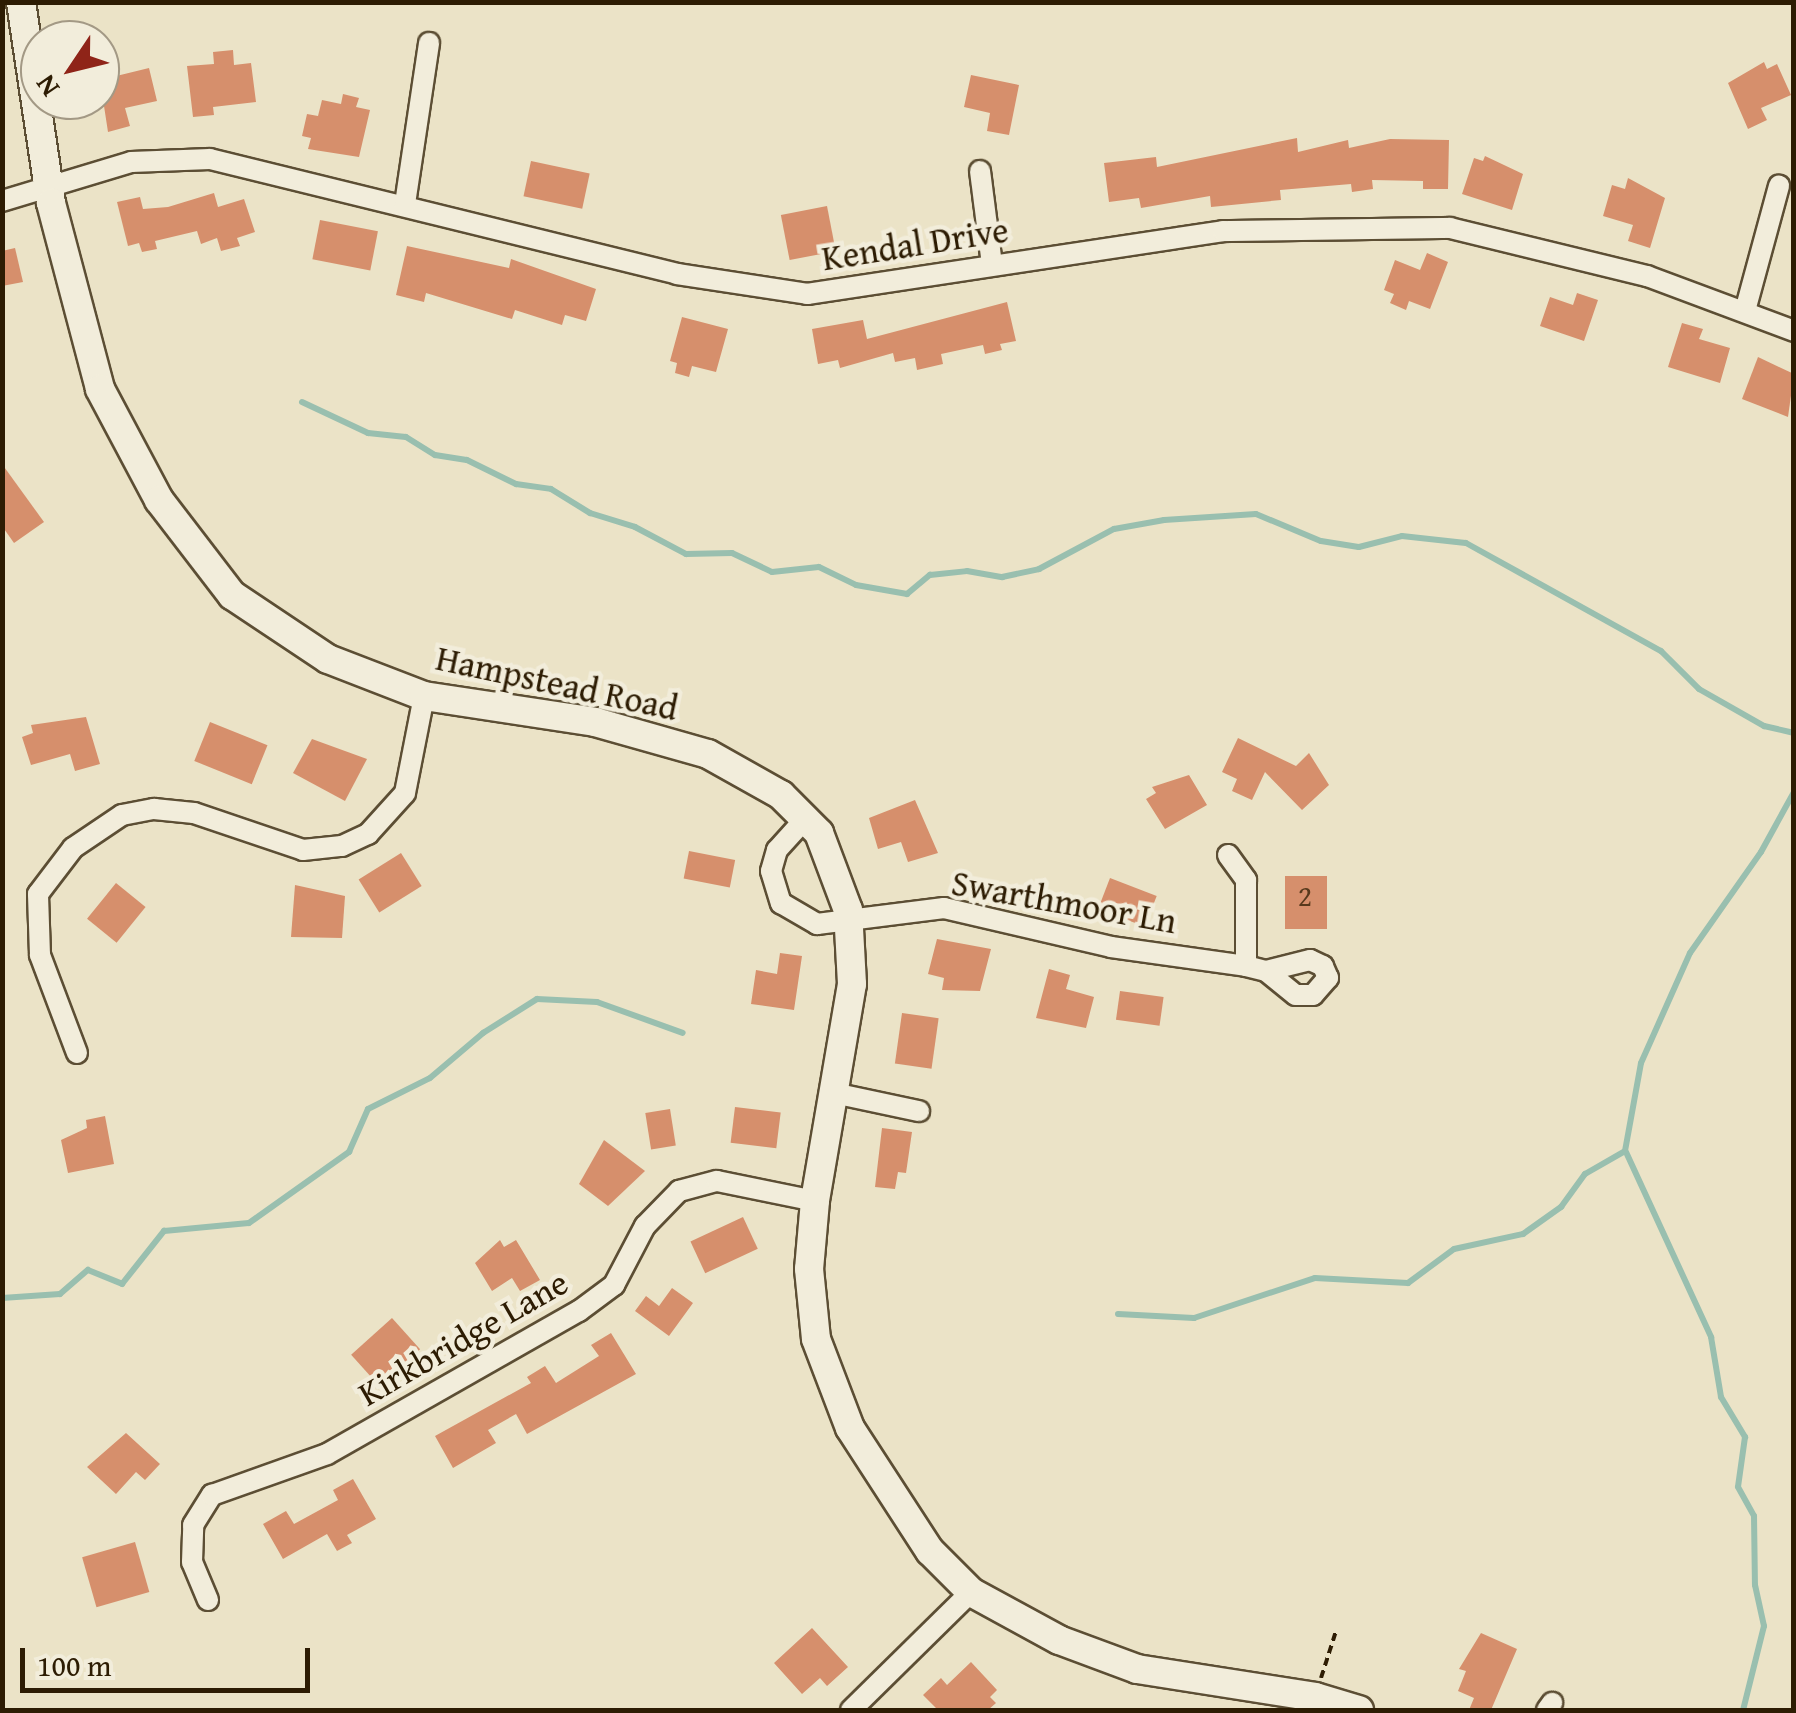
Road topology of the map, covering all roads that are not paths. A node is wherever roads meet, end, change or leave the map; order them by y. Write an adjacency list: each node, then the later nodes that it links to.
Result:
1 (21, 2): 5 (street, Hampstead Road)
2 (429, 42): 7 (street)
3 (980, 171): 8 (street)
4 (1780, 186): 9 (street)
5 (49, 190): 6 (street, Kendal Drive); 7 (street, Kendal Drive); 11 (street, Hampstead Road)
6 (2, 200)
7 (405, 204): 8 (street, Kendal Drive)
8 (992, 266): 9 (street, Kendal Drive)
9 (1746, 312): 10 (street, Kendal Drive)
10 (1794, 331)
11 (424, 696): 12 (street, Hampstead Road); 15 (street)
12 (806, 818): 14 (street, Hampstead Road); 14 (street, Swarthmoor Ln)
13 (1228, 855): 14 (street, Swarthmoor Ln)
14 (850, 923): 16 (street, Hampstead Road)
15 (78, 1053)
16 (834, 1092): 17 (street); 18 (street, Hampstead Road)
17 (919, 1111)
18 (816, 1201): 19 (street, Hampstead Road); 20 (street, Kirkbridge Lane)
19 (971, 1592): 21 (street, Hampstead Road); 22 (street)
20 (208, 1600)
21 (1314, 1704): 23 (street, Hampstead Road)
22 (851, 1710)
23 (1360, 1710)

